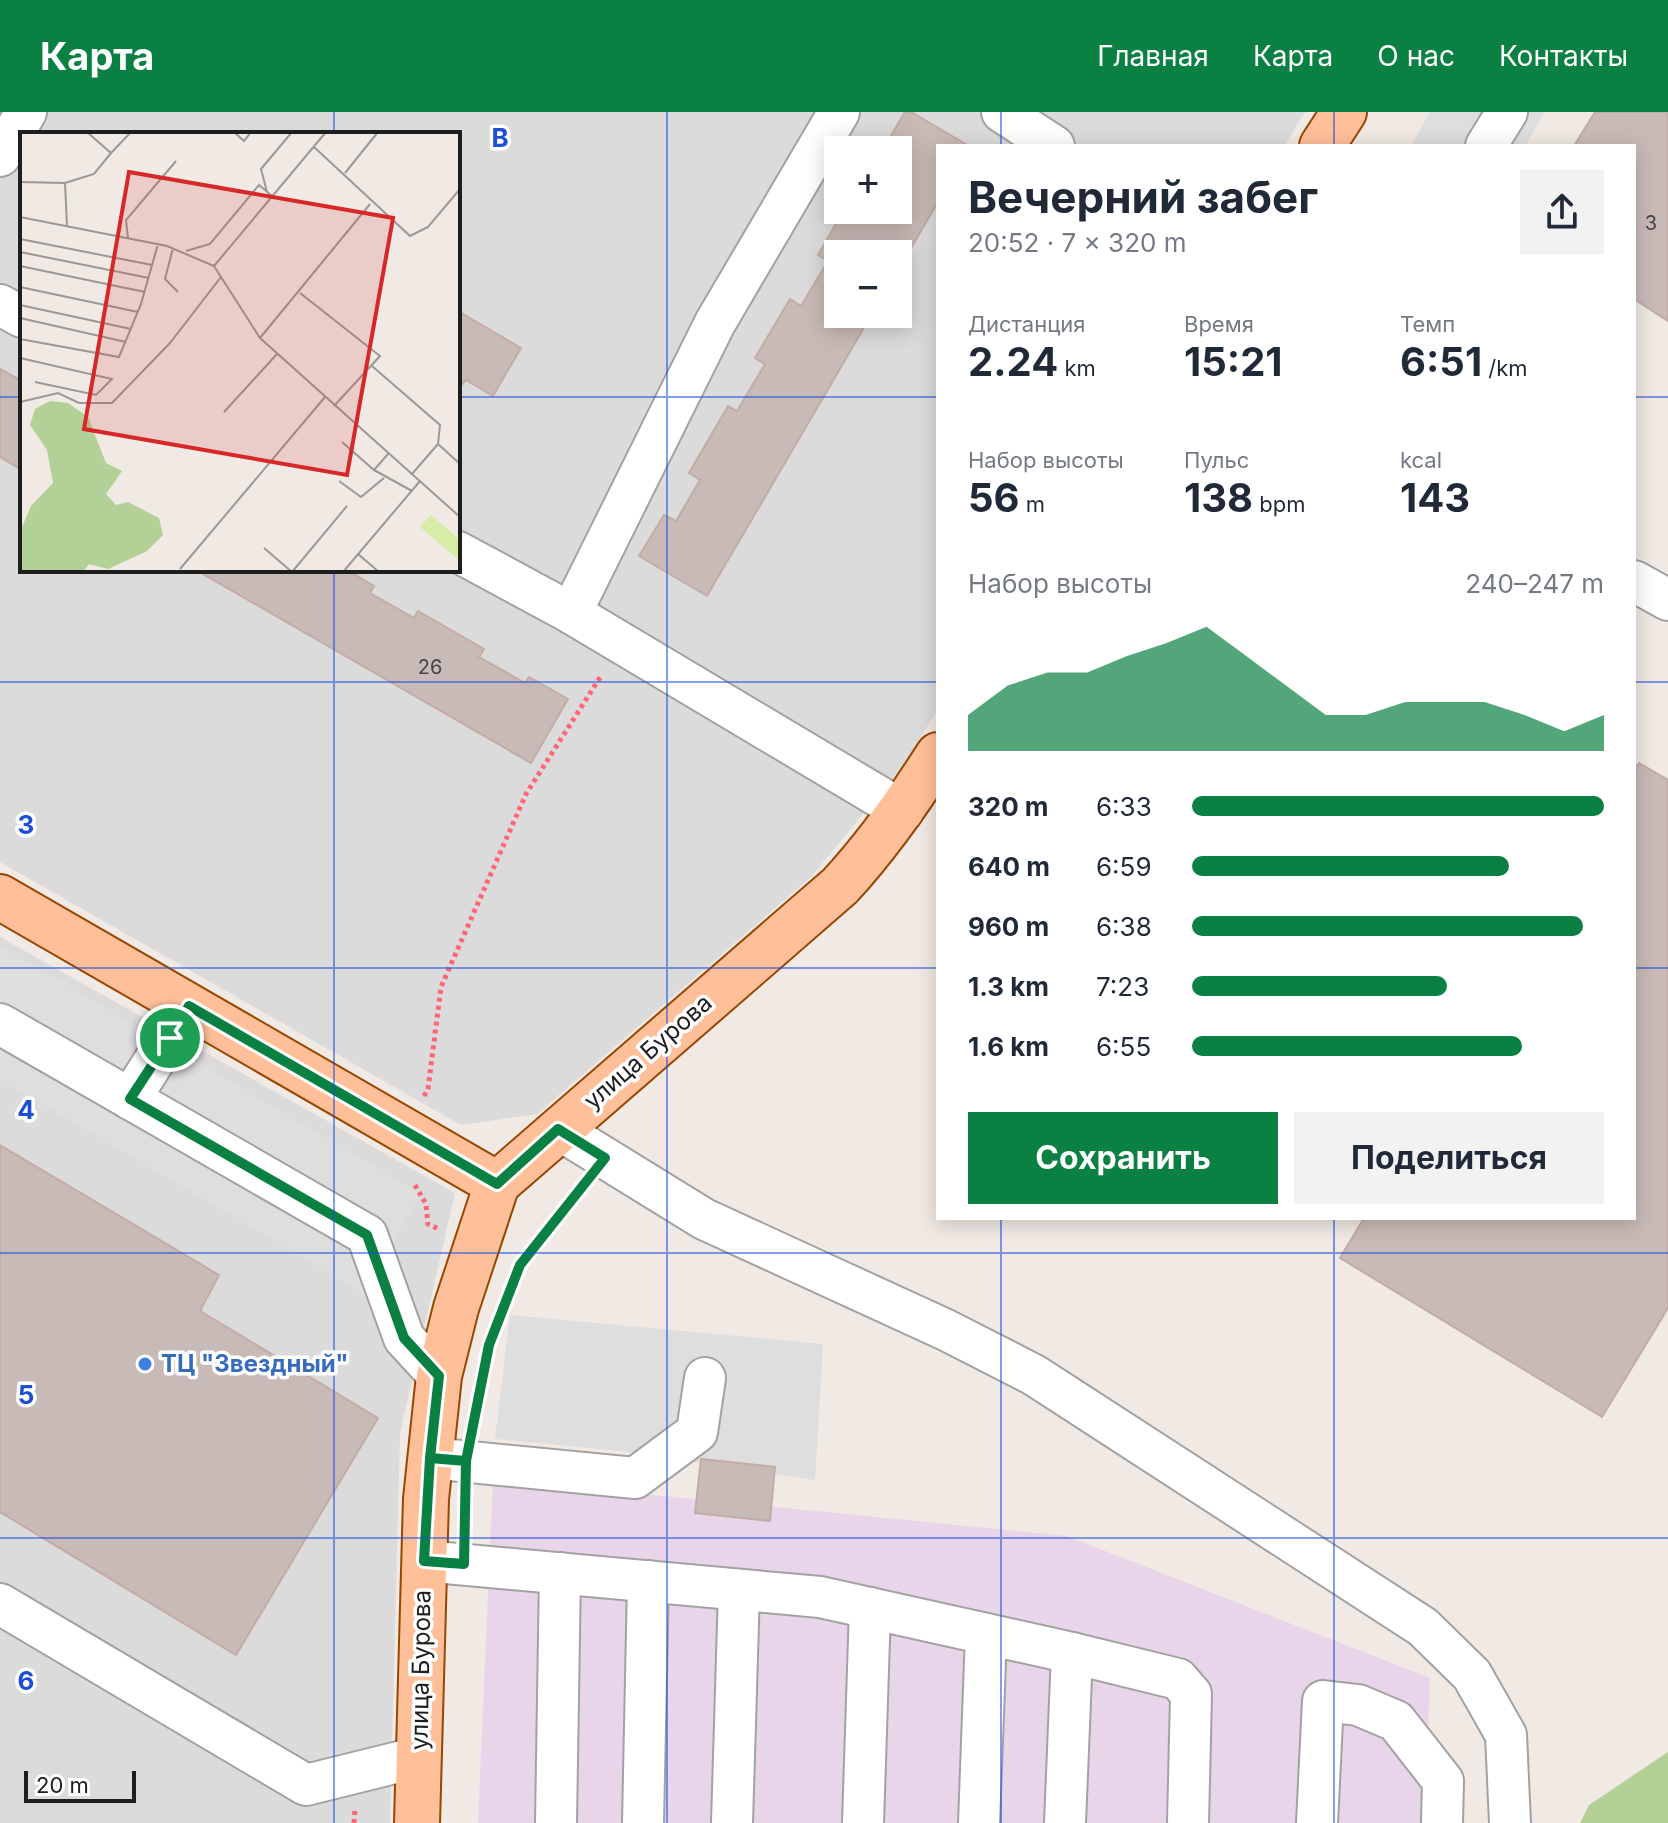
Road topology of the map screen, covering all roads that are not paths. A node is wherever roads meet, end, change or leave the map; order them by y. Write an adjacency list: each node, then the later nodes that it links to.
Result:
1 (26, 112): 9 (street)
2 (839, 112): 15 (street)
3 (1002, 112): 6 (street)
4 (1344, 112): 7 (main road)
5 (1507, 112): 8 (street)
6 (1051, 144)
7 (1323, 144)
8 (1487, 144)
9 (0, 156)
10 (0, 305): 11 (street)
11 (20, 316)
12 (460, 553): 15 (street)
13 (1636, 582): 14 (street)
14 (1668, 600)
15 (571, 613): 17 (street)
16 (936, 758): 17 (main road, улица Бурова)
17 (903, 811): 22 (main road, улица Бурова)
18 (0, 897): 19 (main road)
19 (189, 1006): 21 (street); 23 (main road)
20 (0, 1024): 21 (street)
21 (130, 1099): 24 (street)
22 (558, 1129): 23 (main road, улица Бурова); 46 (street)
23 (497, 1184): 24 (main road, улица Бурова)
24 (439, 1376): 26 (main road, улица Бурова)
25 (705, 1378): 26 (street)
26 (430, 1458): 27 (main road, улица Бурова)
27 (424, 1561): 28 (street); 35 (main road, улица Бурова)
28 (560, 1573): 29 (street); 37 (street)
29 (648, 1581): 30 (street); 38 (street)
30 (739, 1590): 32 (street); 39 (street)
31 (0, 1604): 35 (street)
32 (870, 1608): 33 (street); 40 (street)
33 (986, 1634): 34 (street); 41 (street)
34 (1072, 1653): 42 (street); 43 (street)
35 (419, 1757): 36 (main road, улица Бурова)
36 (417, 1823)
37 (556, 1823)
38 (643, 1823)
39 (732, 1823)
40 (863, 1823)
41 (979, 1823)
42 (1065, 1823)
43 (1188, 1823)
44 (1317, 1823): 45 (street)
45 (1442, 1823)
46 (1510, 1823)

